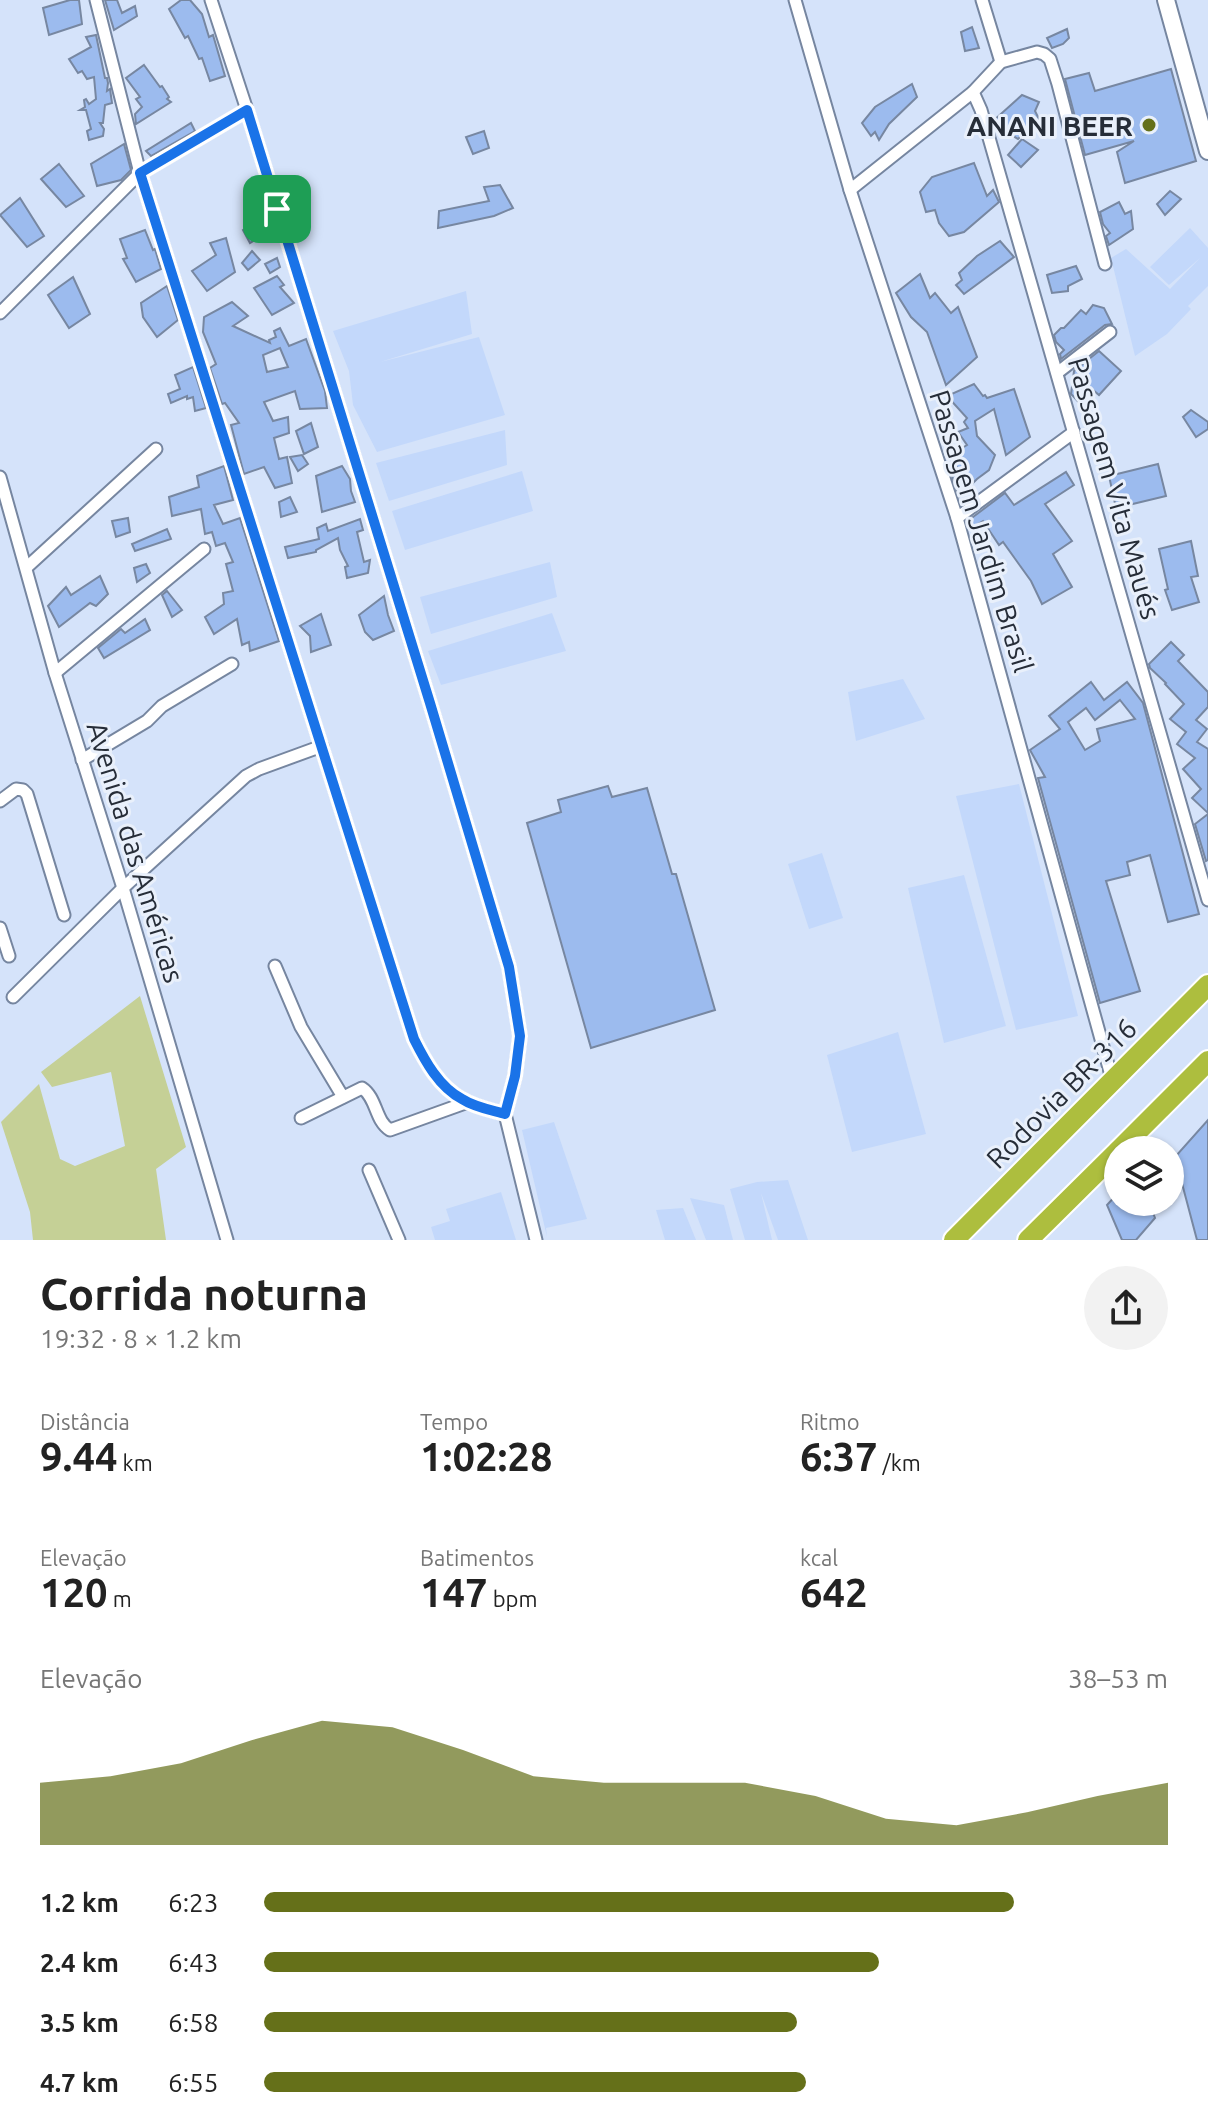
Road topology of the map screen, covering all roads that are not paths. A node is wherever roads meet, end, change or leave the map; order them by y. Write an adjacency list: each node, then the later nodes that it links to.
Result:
1 (96, 0): 10 (street)
2 (211, 0): 8 (street)
3 (795, 0): 11 (street, Passagem Jardim Brasil)
4 (982, 0): 6 (street)
5 (1166, 0): 9 (street)
6 (1001, 62): 7 (street); 12 (street)
7 (973, 92): 11 (street); 15 (street, Passagem Vita Maués)
8 (247, 110): 10 (street); 39 (street)
9 (1208, 151)
10 (140, 173): 13 (street); 24 (street)
11 (850, 190): 19 (street, Passagem Jardim Brasil)
12 (1105, 264)
13 (0, 313)
14 (1110, 332): 15 (street)
15 (1057, 373): 16 (street, Passagem Vita Maués)
16 (1074, 432): 19 (street); 28 (street, Passagem Vita Maués)
17 (156, 449): 21 (street)
18 (0, 477): 21 (street, Avenida das Américas)
19 (957, 518): 36 (street, Passagem Jardim Brasil)
20 (204, 549): 23 (street)
21 (27, 567): 23 (street, Avenida das Américas)
22 (232, 664): 25 (street)
23 (55, 673): 25 (street, Avenida das Américas)
24 (322, 746): 27 (street); 38 (street)
25 (82, 760): 27 (street, Avenida das Américas)
26 (0, 801): 29 (street)
27 (123, 888): 34 (street); 44 (street, Avenida das Américas)
28 (1208, 900)
29 (64, 915)
30 (0, 928): 31 (street)
31 (9, 956)
32 (275, 966): 37 (street)
33 (1208, 985): 36 (highway, Rodovia BR-316)
34 (13, 997)
35 (1208, 1061): 41 (highway)
36 (1112, 1079): 47 (highway, Rodovia BR-316)
37 (343, 1097): 38 (street); 40 (street)
38 (468, 1102): 39 (street)
39 (505, 1114): 46 (street)
40 (301, 1118)
41 (1132, 1136)
42 (1104, 1164): 48 (highway)
43 (369, 1170): 45 (street)
44 (227, 1240)
45 (399, 1240)
46 (536, 1240)
47 (954, 1240)
48 (1028, 1240)

